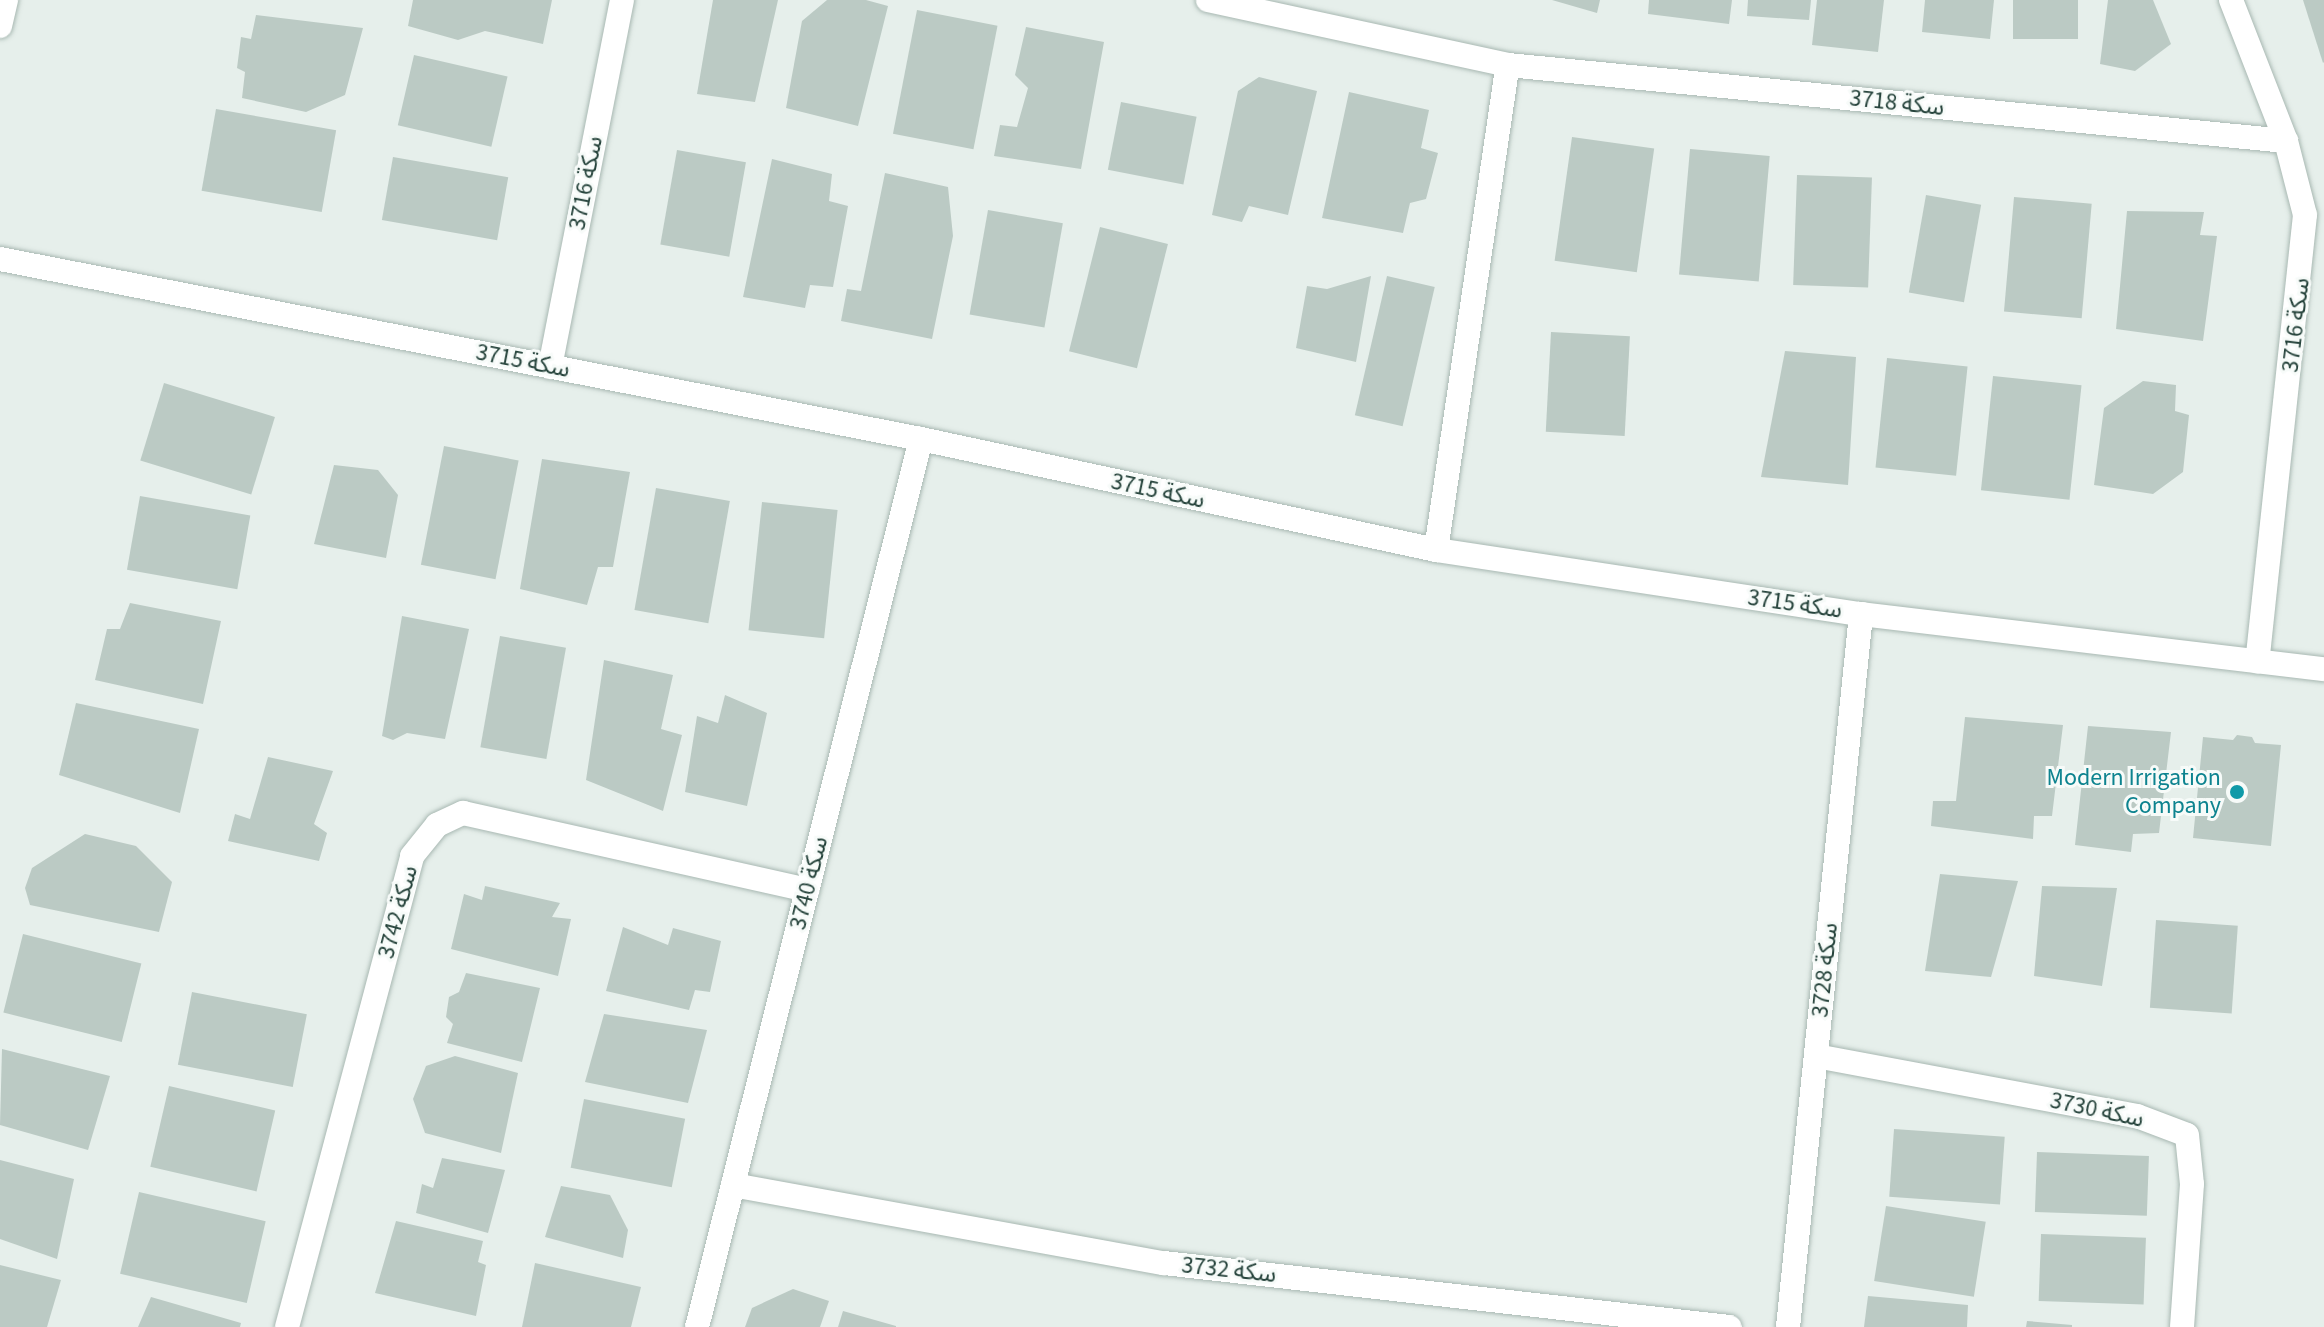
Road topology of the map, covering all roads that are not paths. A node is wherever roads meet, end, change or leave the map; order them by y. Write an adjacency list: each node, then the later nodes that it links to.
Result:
1 (6, 0): 5 (street)
2 (622, 0): 9 (street, سكة 3716)
3 (1208, 0): 6 (street, سكة 3718)
4 (2231, 0): 7 (street, سكة 3716)
5 (0, 26)
6 (1508, 65): 7 (street, سكة 3718); 11 (street)
7 (2286, 141): 13 (street, سكة 3716)
8 (0, 259): 9 (street, سكة 3715)
9 (550, 367): 10 (street, سكة 3715)
10 (921, 439): 11 (street, سكة 3715); 15 (street, سكة 3740)
11 (1436, 550): 12 (street, سكة 3715)
12 (1861, 614): 13 (street, سكة 3715); 16 (street, سكة 3728)
13 (2257, 661): 14 (street, سكة 3715)
14 (2324, 669)
15 (807, 890): 17 (street, سكة 3740); 18 (street, سكة 3742)
16 (1816, 1056): 21 (street, سكة 3728); 22 (street, سكة 3730)
17 (733, 1185): 19 (street, سكة 3740); 20 (street, سكة 3732)
18 (287, 1327)
19 (697, 1327)
20 (1729, 1327)
21 (1788, 1327)
22 (2182, 1327)

